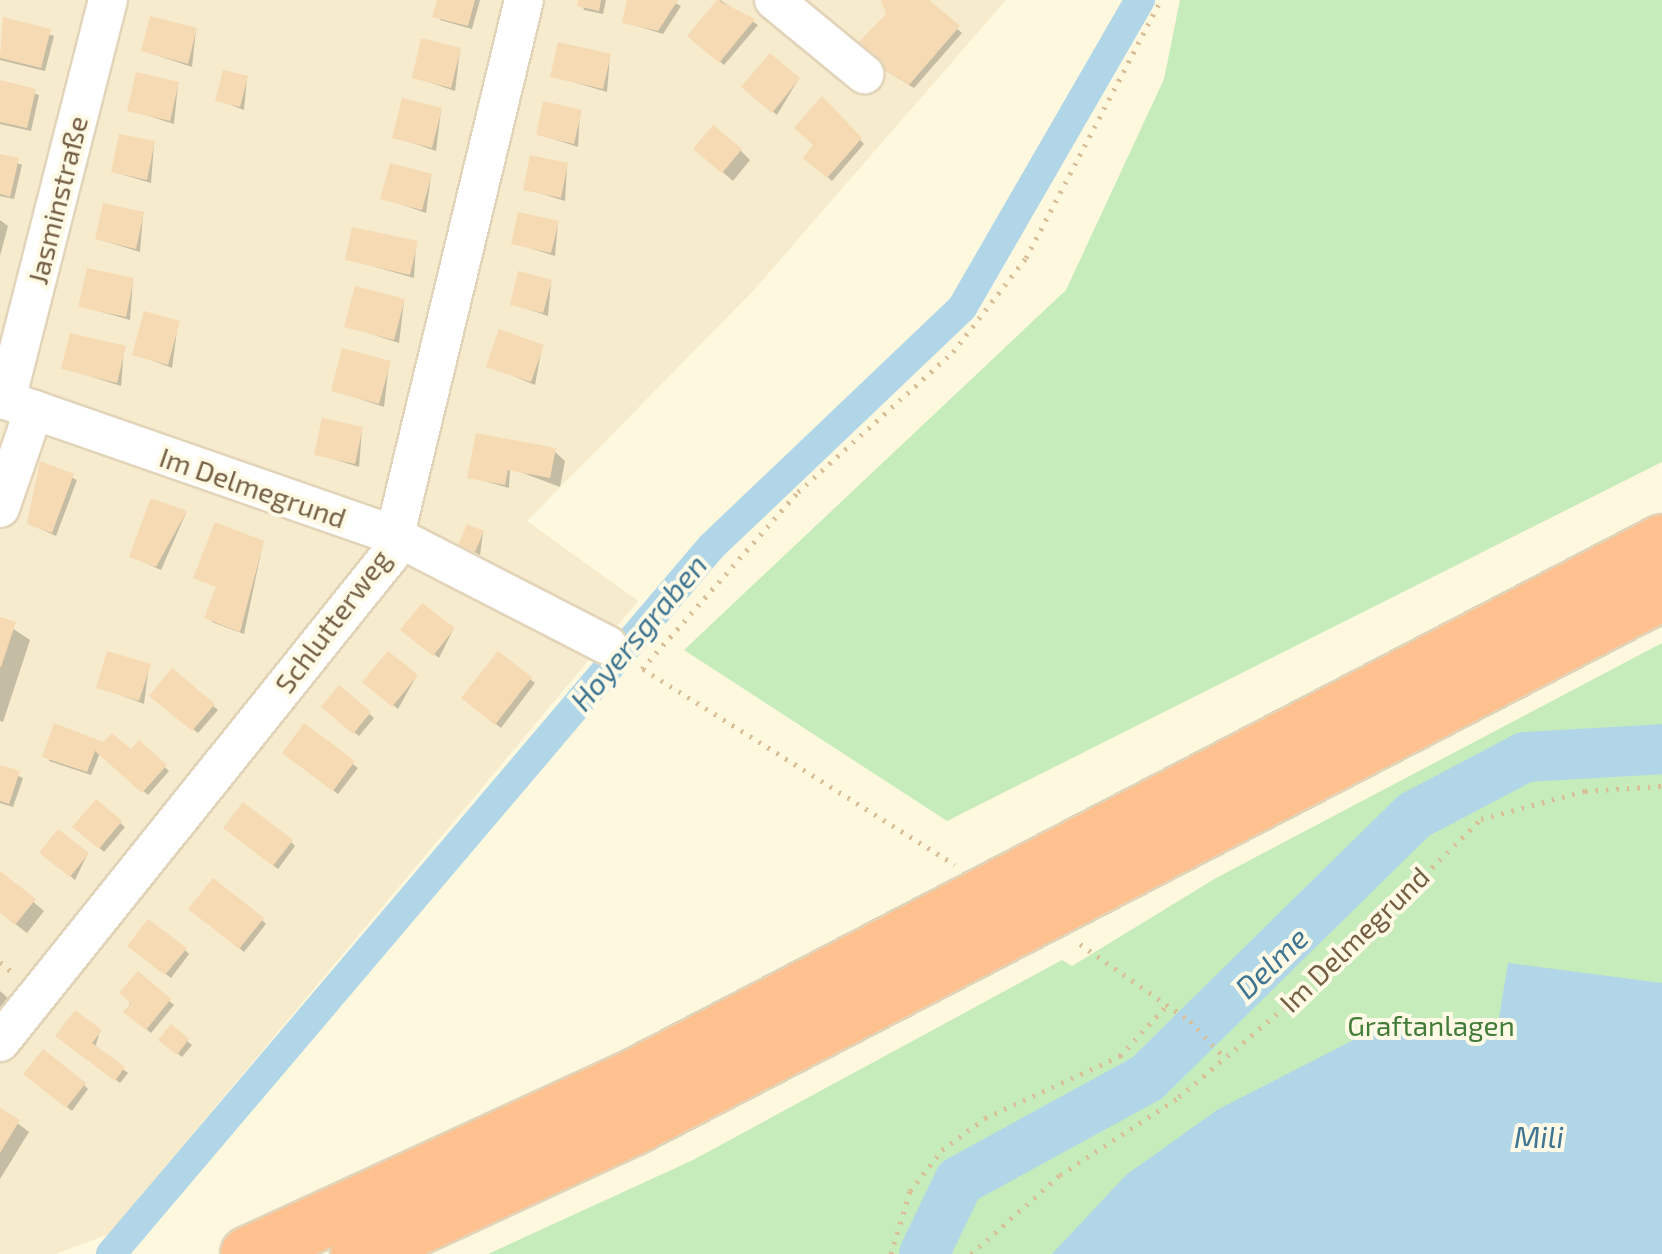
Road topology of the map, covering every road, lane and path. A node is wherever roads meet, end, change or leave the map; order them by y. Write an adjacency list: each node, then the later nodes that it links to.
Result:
1 (108, 0): 6 (street, Jasminstraße)
2 (524, 0): 8 (street, Schlutterweg)
3 (774, 0): 5 (street)
4 (1161, 0): 13 (path)
5 (864, 74)
6 (13, 403): 7 (street, Jasminstraße); 8 (street, Im Delmegrund)
7 (0, 508)
8 (393, 535): 11 (street, Im Delmegrund); 16 (street, Schlutterweg)
9 (1662, 542): 18 (highway)
10 (1662, 592): 19 (highway)
11 (607, 645)
12 (1662, 786): 17 (path, Im Delmegrund)
13 (958, 867)
14 (1080, 944): 15 (path)
15 (1167, 1005): 17 (path); 20 (path)
16 (0, 1042)
17 (1225, 1058): 21 (path, Im Delmegrund)
18 (248, 1254)
19 (358, 1254)
20 (891, 1254)
21 (970, 1254)

